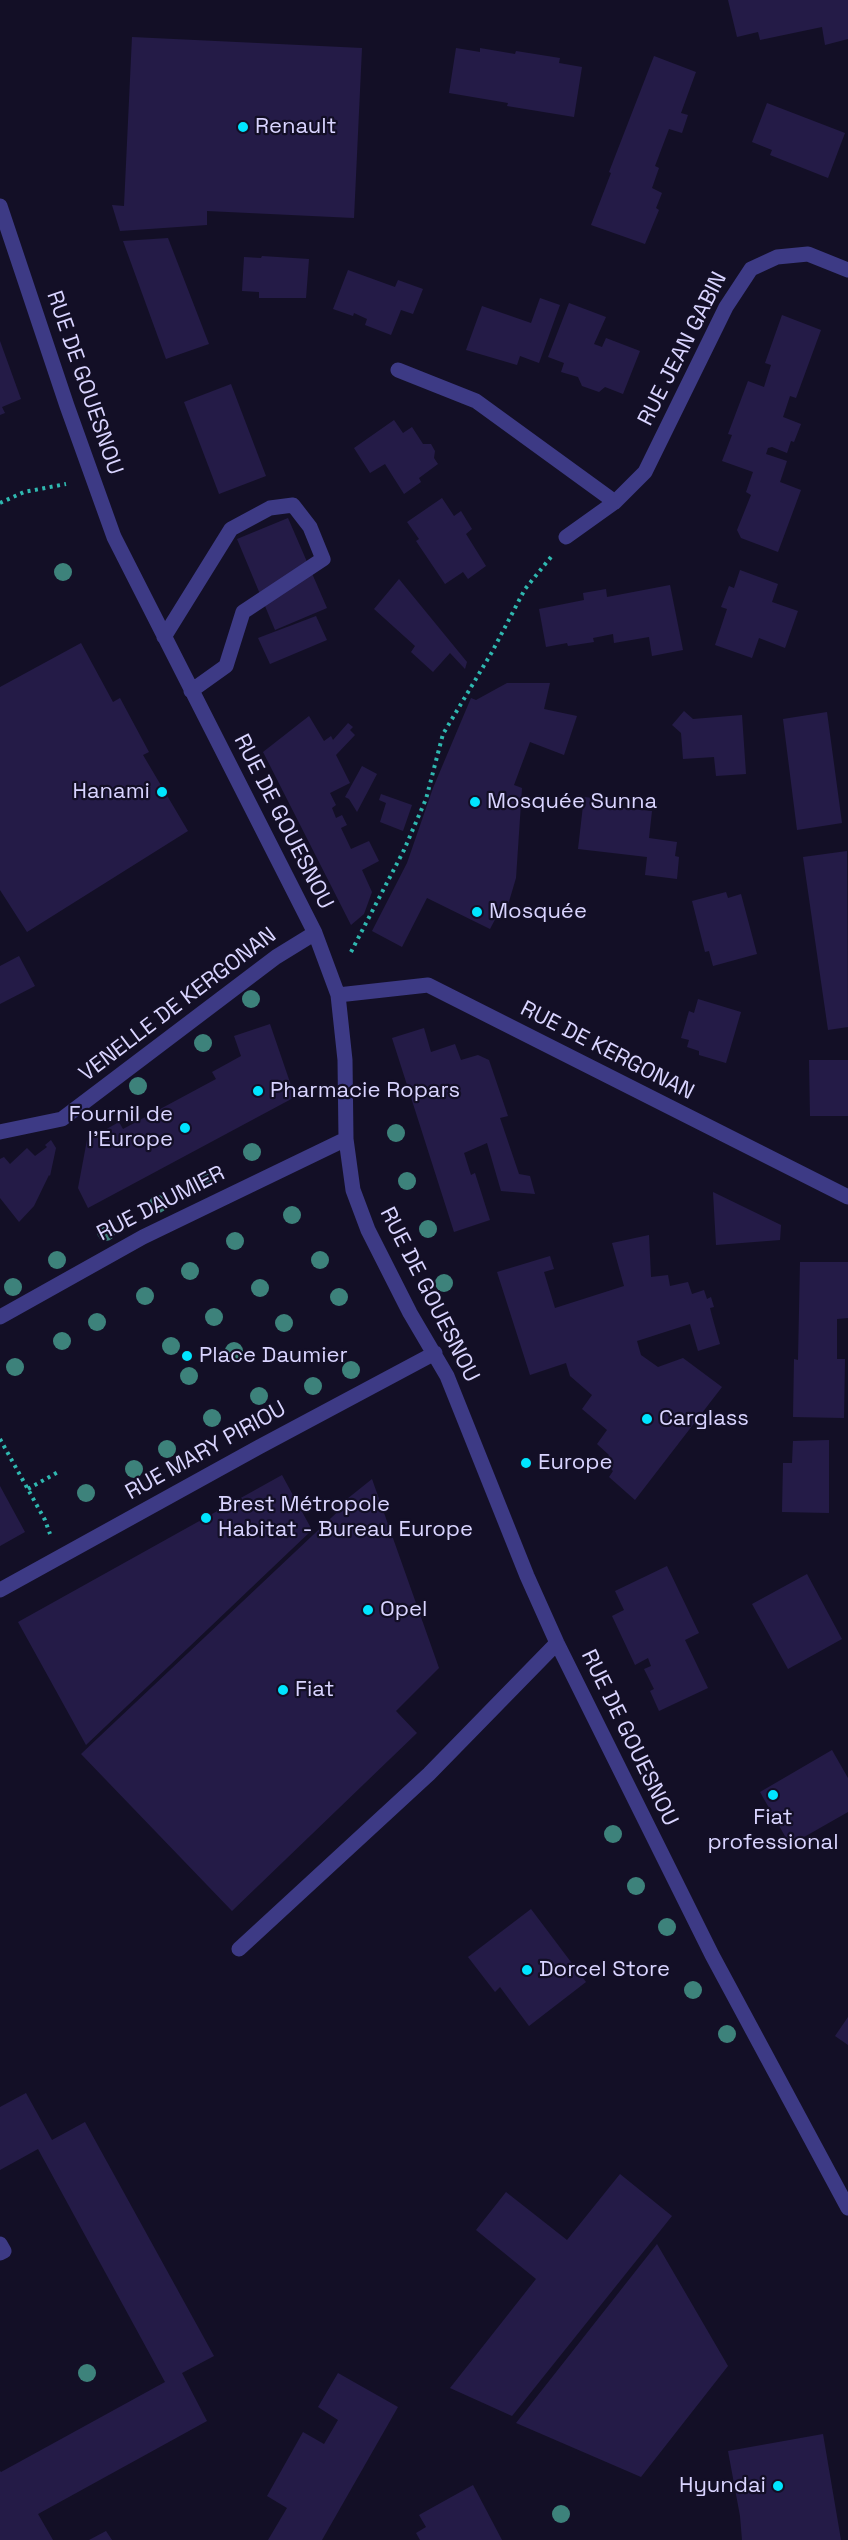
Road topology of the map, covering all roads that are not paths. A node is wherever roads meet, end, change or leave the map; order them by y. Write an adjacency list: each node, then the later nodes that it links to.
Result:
1 (0, 206): 6 (street, RUE DE GOUESNOU)
2 (848, 270): 4 (street, RUE JEAN GABIN)
3 (398, 370): 4 (street)
4 (615, 502): 5 (street, RUE JEAN GABIN)
5 (566, 537)
6 (164, 638): 7 (street, RUE DE GOUESNOU); 7 (street)
7 (191, 691): 8 (street, RUE DE GOUESNOU)
8 (315, 933): 9 (street, RUE DE GOUESNOU); 10 (street, VENELLE DE KERGONAN)
9 (338, 996): 11 (street, RUE DE GOUESNOU); 12 (street, RUE DE KERGONAN)
10 (0, 1132)
11 (346, 1139): 13 (street, RUE DAUMIER); 14 (street, RUE DE GOUESNOU)
12 (848, 1197)
13 (0, 1317)
14 (435, 1353): 15 (street, RUE MARY PIRIOU); 16 (street, RUE DE GOUESNOU)
15 (0, 1590)
16 (557, 1643): 17 (street); 18 (street, RUE DE GOUESNOU)
17 (239, 1949)
18 (848, 2208)
19 (0, 2244): 20 (street)
20 (0, 2253)

